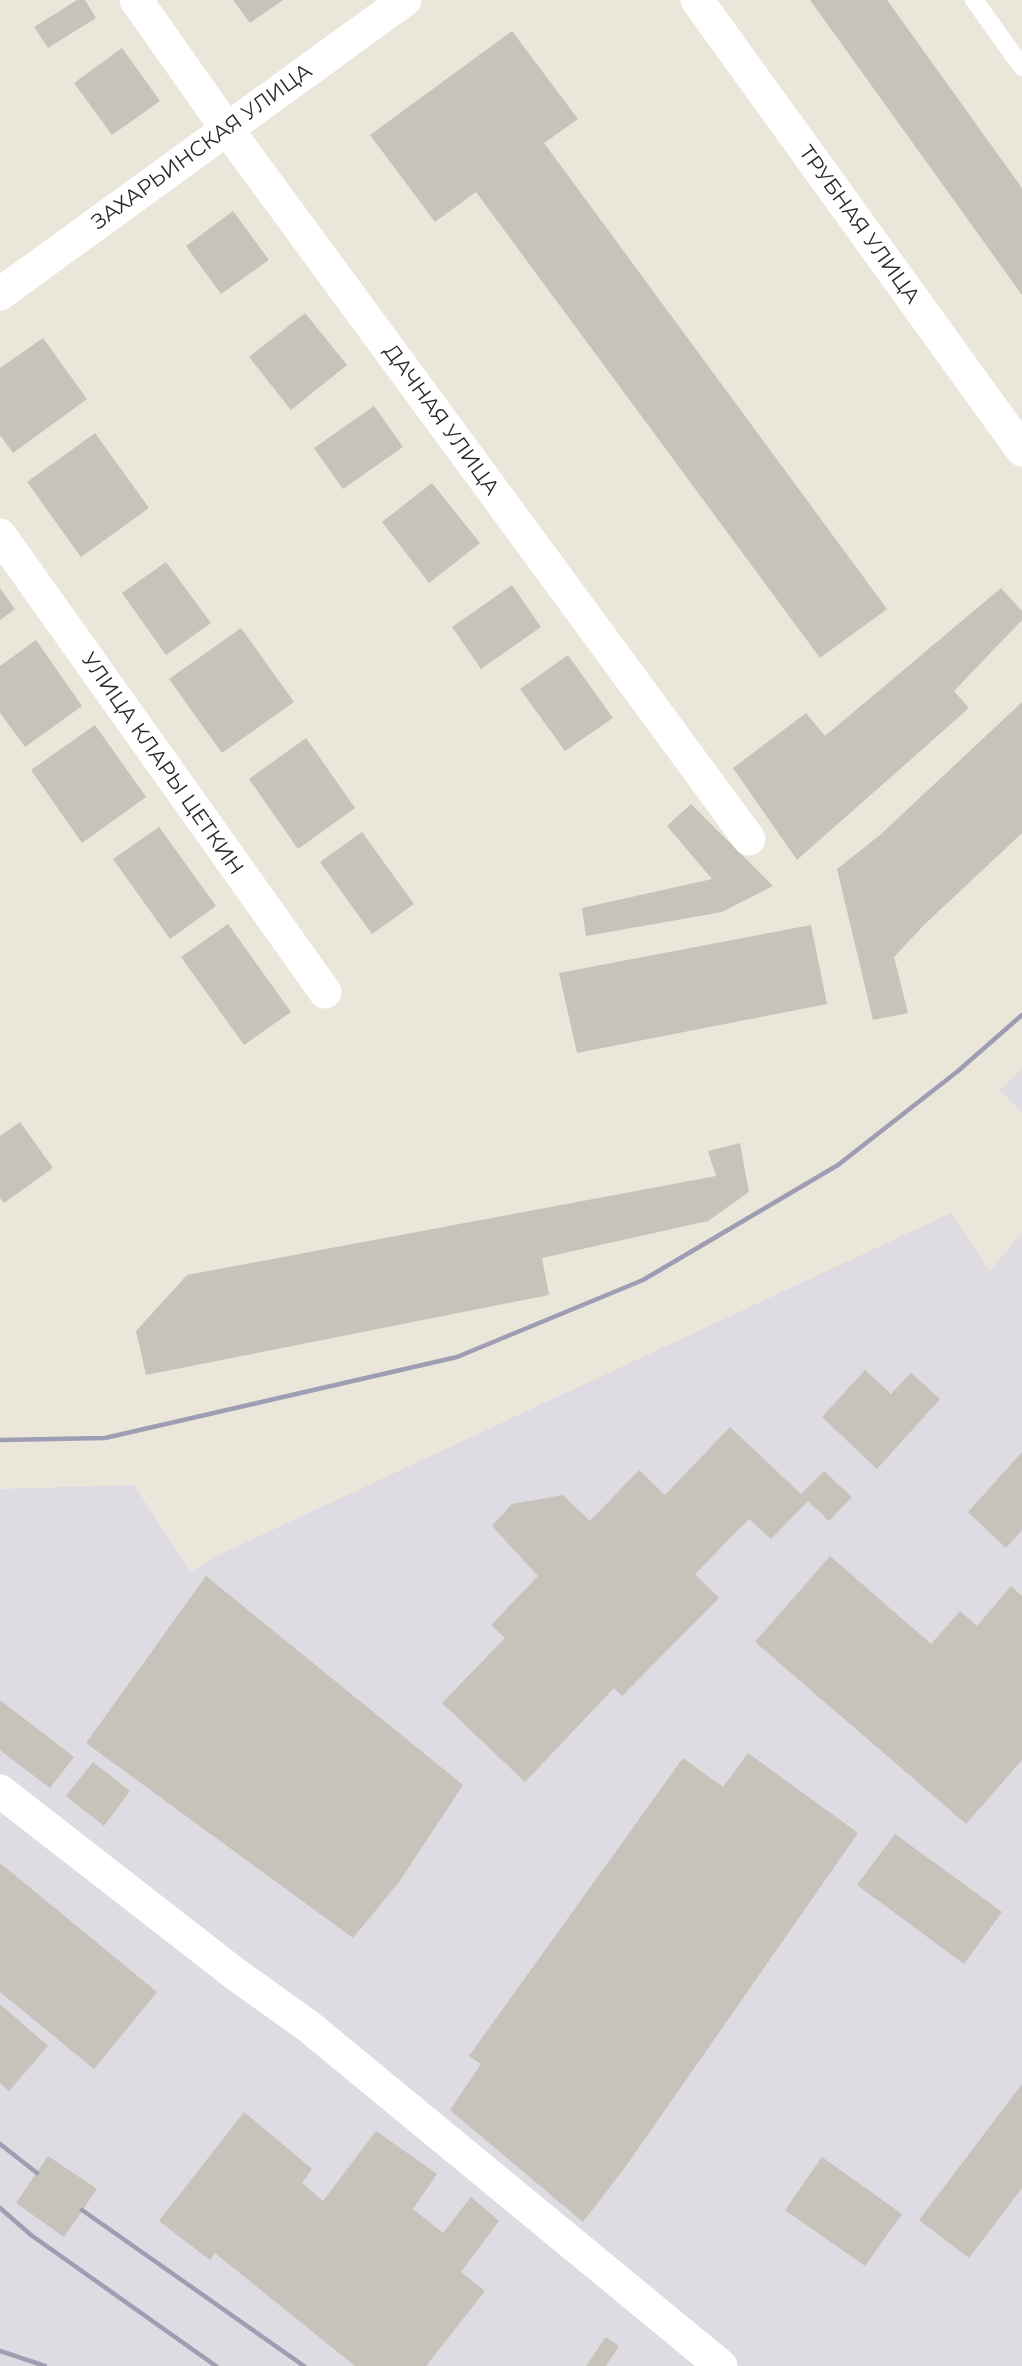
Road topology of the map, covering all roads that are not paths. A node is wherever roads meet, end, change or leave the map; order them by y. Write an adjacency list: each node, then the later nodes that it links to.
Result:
1 (136, 0): 6 (street, ДАЧНАЯ УЛИЦА)
2 (405, 0): 6 (street, ЗАХАРЬИНСКАЯ УЛИЦА)
3 (697, 0): 8 (street, ТРУБНАЯ УЛИЦА)
4 (974, 0): 5 (lane)
5 (1022, 68)
6 (226, 129): 7 (street, ЗАХАРЬИНСКАЯ УЛИЦА); 10 (street, ДАЧНАЯ УЛИЦА)
7 (0, 294)
8 (1018, 435)
9 (0, 536): 11 (street, УЛИЦА КЛАРЫ ЦЕТКИН)
10 (749, 839)
11 (325, 992)
12 (0, 1791): 13 (street)
13 (721, 2366)

